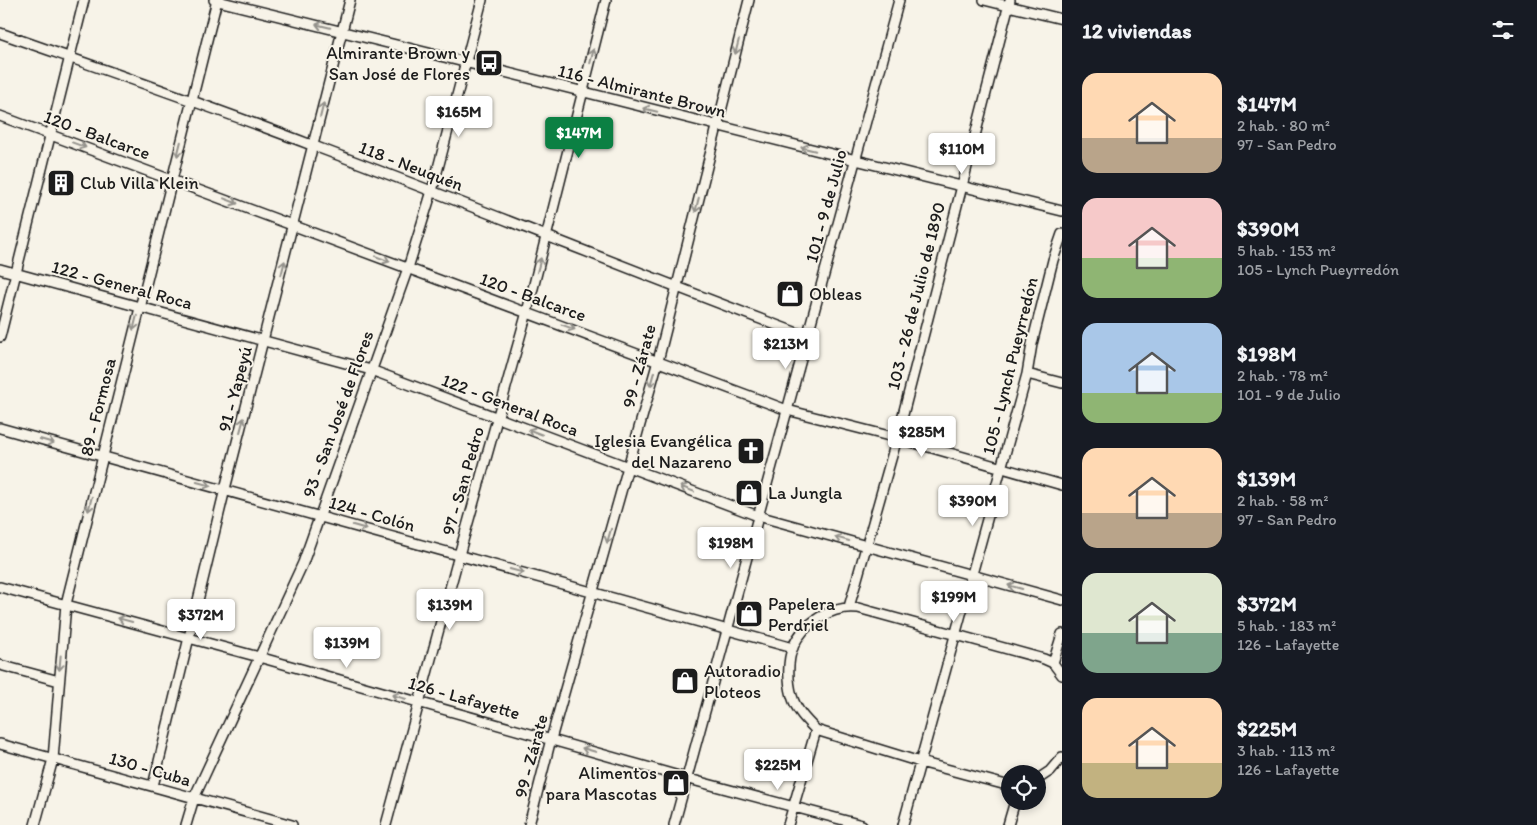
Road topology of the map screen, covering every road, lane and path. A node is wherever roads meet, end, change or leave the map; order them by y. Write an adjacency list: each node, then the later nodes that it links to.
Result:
1 (84, 0): 13 (street)
2 (216, 0): 11 (street, 116 - Almirante Brown, one-way to 2); 16 (street, 89 - Formosa)
3 (350, 0): 11 (street, 91 - Yapeyú)
4 (482, 0): 14 (street, 93 - San José de Flores)
5 (606, 0): 15 (street, 97 - San Pedro, one-way to 5)
6 (749, 0): 18 (street, 99 - Zárate, one-way to 18)
7 (898, 0): 21 (street, 101 - 9 de Julio)
8 (984, 0): 9 (street)
9 (1010, 3): 10 (street); 23 (street, 103 - 26 de Julio de 1890)
10 (1062, 20)
11 (342, 31): 14 (street, 116 - Almirante Brown); 20 (street, 91 - Yapeyú, one-way to 11)
12 (0, 33): 13 (street, 118 - Neuquén)
13 (69, 58): 16 (street, 118 - Neuquén); 19 (street)
14 (466, 64): 15 (street, 116 - Almirante Brown); 24 (street, 93 - San José de Flores)
15 (583, 92): 18 (street, 116 - Almirante Brown, one-way to 15); 28 (street, 97 - San Pedro)
16 (192, 102): 20 (street, 118 - Neuquén); 22 (street, 89 - Formosa, one-way to 22)
17 (0, 116): 19 (street, 120 - Balcarce)
18 (716, 126): 21 (street, 116 - Almirante Brown, one-way to 18); 32 (street, 99 - Zárate, one-way to 32)
19 (51, 135): 22 (street, 120 - Balcarce, one-way to 22); 31 (street)
20 (313, 145): 24 (street, 118 - Neuquén); 26 (street, 91 - Yapeyú)
21 (856, 160): 23 (street, 116 - Almirante Brown); 36 (street, 101 - 9 de Julio)
22 (172, 179): 26 (street, 120 - Balcarce, one-way to 26); 33 (street, 89 - Formosa)
23 (961, 187): 25 (street, 116 - Almirante Brown); 45 (street, 103 - 26 de Julio de 1890)
24 (432, 191): 28 (street, 118 - Neuquén); 29 (street, 93 - San José de Flores)
25 (1062, 211)
26 (294, 225): 29 (street, 120 - Balcarce, one-way to 29); 37 (street, 91 - Yapeyú, one-way to 26)
27 (1062, 234): 40 (street, 105 - Lynch Pueyrredón)
28 (547, 236): 32 (street, 118 - Neuquén); 34 (street, 97 - San Pedro, one-way to 28)
29 (408, 268): 34 (street, 120 - Balcarce); 39 (street, 93 - San José de Flores)
30 (0, 269): 31 (street, 122 - General Roca)
31 (16, 273): 33 (street, 122 - General Roca); 35 (street)
32 (676, 288): 36 (street, 118 - Neuquén); 38 (street, 99 - Zárate)
33 (139, 306): 37 (street, 122 - General Roca); 46 (street, 89 - Formosa, one-way to 46)
34 (527, 312): 38 (street, 120 - Balcarce, one-way to 38); 43 (street, 97 - San Pedro)
35 (0, 337)
36 (808, 337): 42 (street, 101 - 9 de Julio)
37 (264, 340): 39 (street, 122 - General Roca); 50 (street, 91 - Yapeyú, one-way to 37)
38 (658, 361): 42 (street, 120 - Balcarce); 47 (street, 99 - Zárate, one-way to 47)
39 (371, 370): 43 (street, 122 - General Roca); 51 (street, 93 - San José de Flores)
40 (1027, 374): 41 (street); 48 (street, 105 - Lynch Pueyrredón)
41 (1062, 383)
42 (787, 410): 45 (street, 120 - Balcarce); 52 (street, 101 - 9 de Julio)
43 (498, 418): 47 (street, 122 - General Roca, one-way to 43); 54 (street, 97 - San Pedro)
44 (0, 428): 46 (street, 124 - Colón, one-way to 46)
45 (897, 438): 48 (street, 120 - Balcarce); 53 (street, 103 - 26 de Julio de 1890)
46 (102, 456): 50 (street, 124 - Colón, one-way to 50); 59 (street, 89 - Formosa, one-way to 59)
47 (628, 467): 52 (street, 122 - General Roca, one-way to 47); 57 (street, 99 - Zárate, one-way to 57)
48 (1001, 468): 49 (street, 120 - Balcarce); 55 (street, 105 - Lynch Pueyrredón)
49 (1062, 486)
50 (225, 489): 51 (street, 124 - Colón); 64 (street, 91 - Yapeyú)
51 (319, 516): 54 (street, 124 - Colón, one-way to 54); 66 (street, 93 - San José de Flores)
52 (758, 516): 53 (street, 122 - General Roca, one-way to 52); 61 (street, 101 - 9 de Julio)
53 (866, 546): 55 (street, 122 - General Roca); 60 (street, 103 - 26 de Julio de 1890)
54 (459, 555): 57 (street, 124 - Colón, one-way to 57); 71 (street, 97 - San Pedro)
55 (972, 575): 58 (street, 122 - General Roca, one-way to 55); 63 (street, 105 - Lynch Pueyrredón)
56 (0, 586): 59 (street, 126 - Lafayette)
57 (593, 592): 61 (street, 124 - Colón); 73 (street, 99 - Zárate)
58 (1062, 600)
59 (66, 604): 64 (street, 126 - Lafayette, one-way to 59); 70 (street, 89 - Formosa, one-way to 70)
60 (849, 607): 63 (street); 65 (street)
61 (726, 629): 65 (street, 124 - Colón); 79 (street, 101 - 9 de Julio)
62 (1062, 634): 67 (street)
63 (956, 636): 67 (street); 77 (street, 105 - Lynch Pueyrredón)
64 (189, 638): 66 (street, 126 - Lafayette); 81 (street, 91 - Yapeyú)
65 (792, 648): 72 (street)
66 (259, 657): 71 (street, 126 - Lafayette, one-way to 66); 82 (street, 93 - San José de Flores)
67 (1053, 662): 69 (street)
68 (0, 665): 70 (street)
69 (1062, 675)
70 (59, 681): 76 (street, 89 - Formosa)
71 (419, 702): 73 (street, 126 - Lafayette); 88 (street, 97 - San Pedro)
72 (816, 730): 77 (street); 83 (street)
73 (552, 739): 79 (street, 126 - Lafayette, one-way to 73); 89 (street, 99 - Zárate)
74 (0, 744): 76 (street, 130 - Cuba)
75 (1062, 758): 78 (street)
76 (52, 759): 81 (street, 130 - Cuba); 85 (street, 89 - Formosa)
77 (920, 762): 80 (street); 93 (street, 105 - Lynch Pueyrredón)
78 (1046, 773)
79 (687, 778): 83 (street, 126 - Lafayette); 90 (street, 101 - 9 de Julio)
80 (1001, 784)
81 (153, 786): 82 (street, 130 - Cuba)
82 (194, 798): 86 (street, 93 - San José de Flores); 87 (street, 130 - Cuba)
83 (793, 807): 91 (street); 92 (street, 126 - Lafayette)
84 (1012, 810): 94 (street)
85 (35, 825)
86 (186, 825)
87 (292, 825)
88 (386, 825)
89 (529, 825)
90 (674, 825)
91 (788, 825)
92 (862, 825)
93 (903, 825)
94 (1008, 825)

